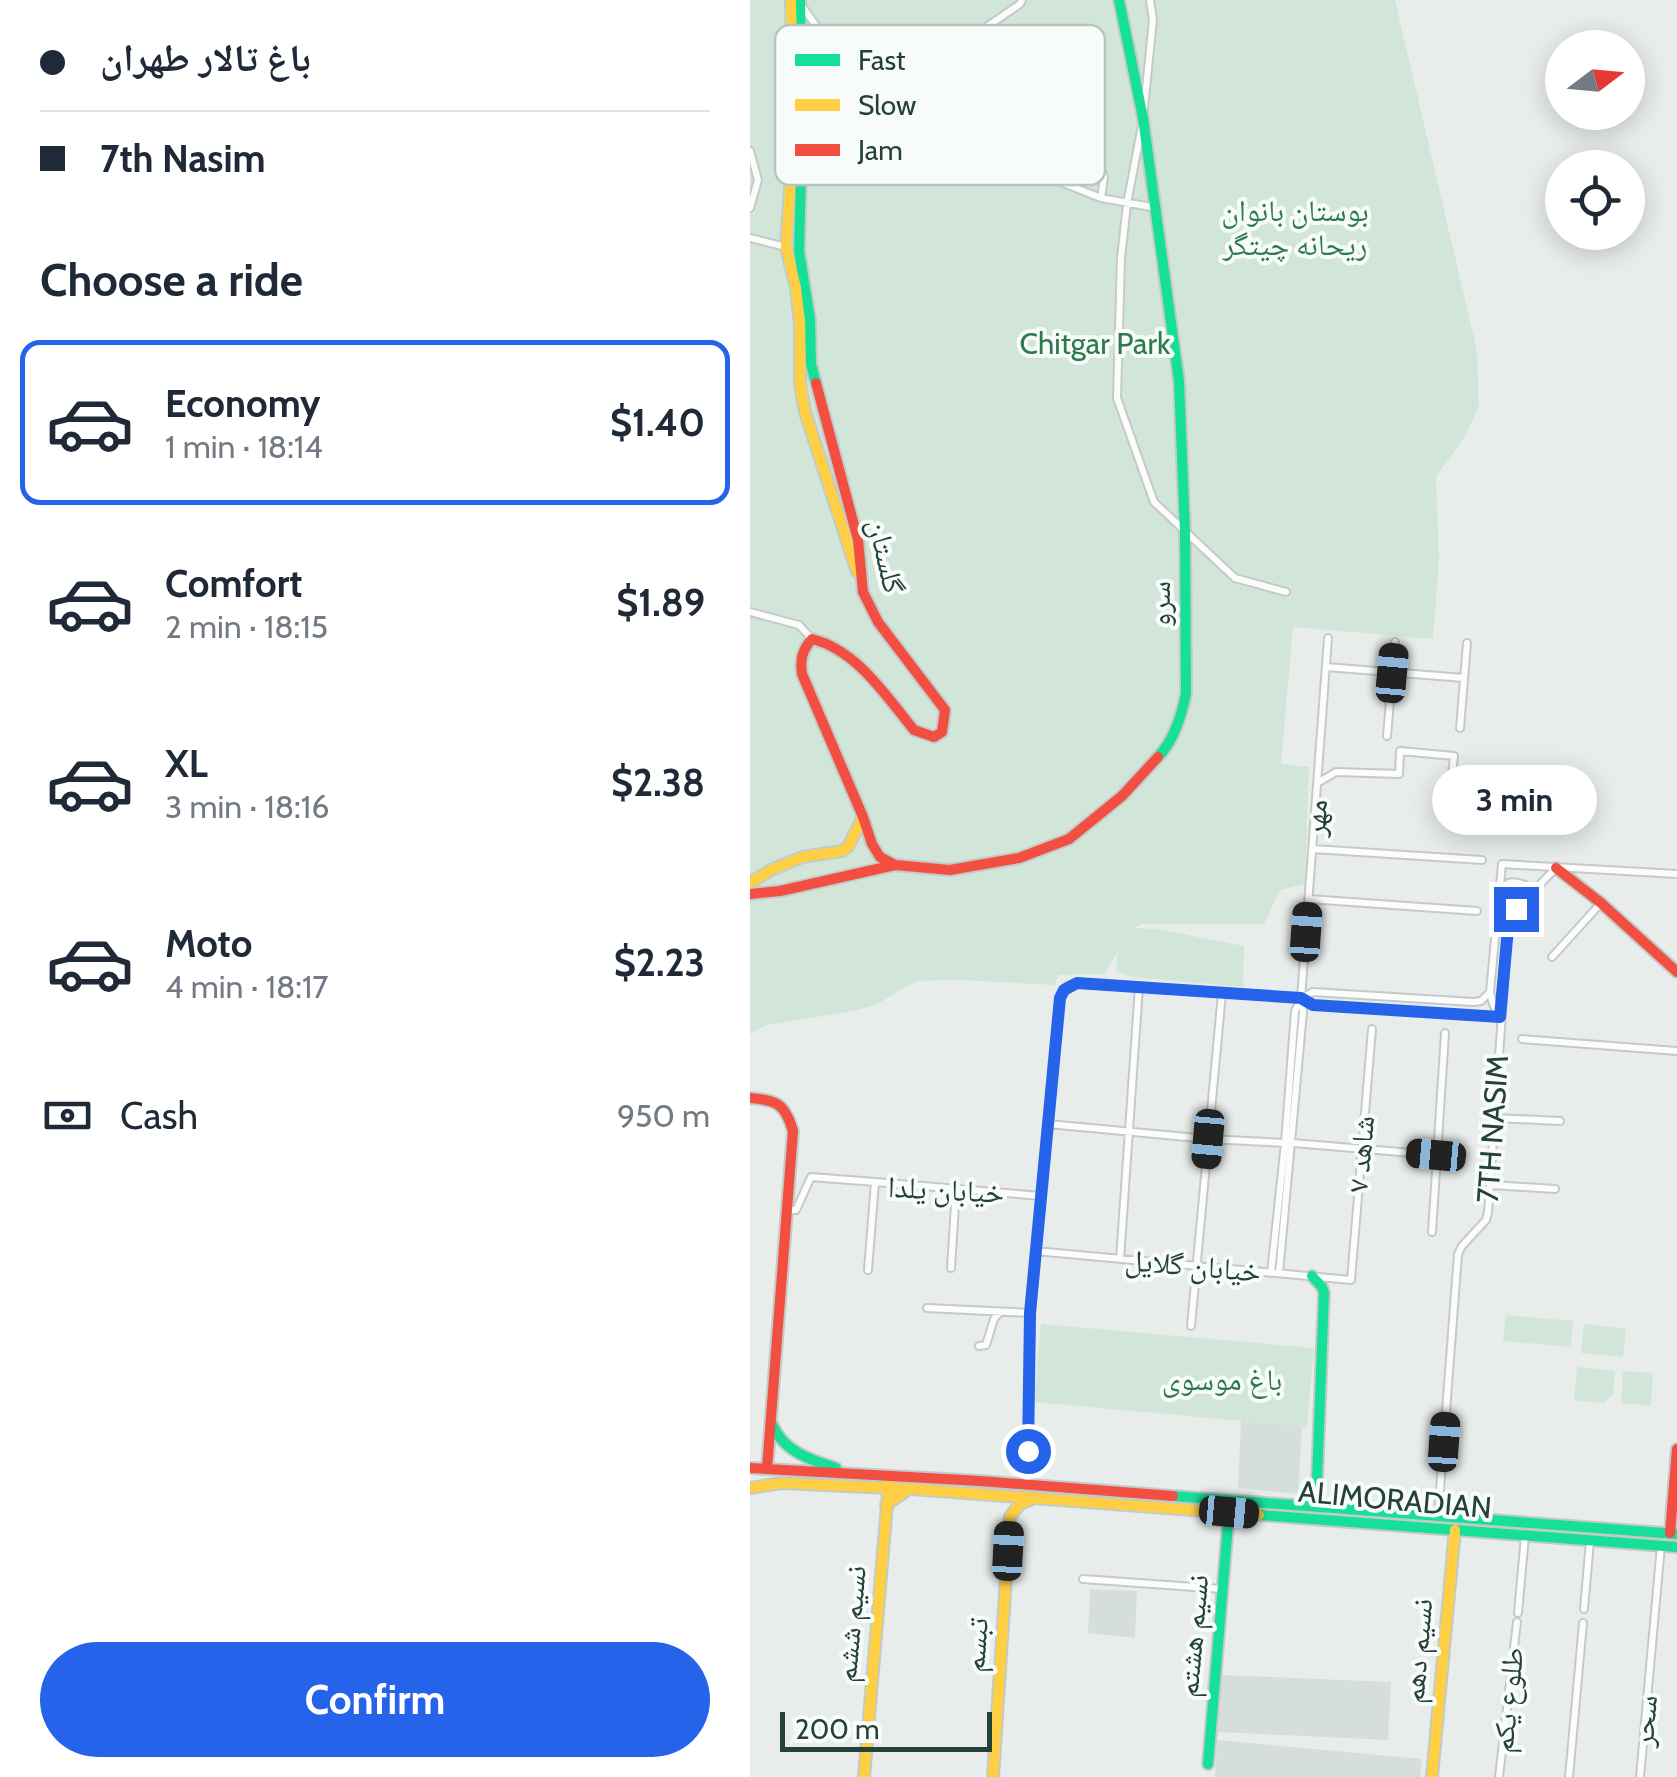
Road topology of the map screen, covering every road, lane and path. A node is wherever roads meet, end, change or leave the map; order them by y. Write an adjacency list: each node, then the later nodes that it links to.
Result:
1 (1022, 0): 6 (street)
2 (1119, 0): 7 (street, سرو)
3 (1150, 0): 7 (street)
4 (797, 1): 5 (street)
5 (814, 25)
6 (990, 25)
7 (1143, 118): 14 (street); 16 (street, سرو)
8 (750, 151): 15 (street)
9 (790, 185): 18 (street)
10 (801, 185): 20 (street, گلستان)
11 (1068, 185): 13 (street)
12 (1103, 185): 13 (street)
13 (1101, 198): 14 (street)
14 (1127, 204): 16 (street); 19 (street)
15 (750, 208)
16 (1157, 208): 19 (street, سرو)
17 (750, 238): 18 (street)
18 (786, 247): 20 (street)
19 (1185, 532): 21 (street); 37 (street, سرو)
20 (863, 592): 24 (street, گلستان)
21 (1286, 592)
22 (750, 612): 24 (street)
23 (1328, 638): 27 (street, مهر)
24 (812, 639): 34 (street)
25 (1395, 642): 28 (street)
26 (1466, 643): 29 (street)
27 (1326, 668): 28 (street); 32 (street, مهر)
28 (1392, 673): 29 (street); 31 (street)
29 (1464, 678): 30 (street)
30 (1460, 728)
31 (1387, 736)
32 (1318, 783): 33 (street); 35 (street, مهر)
33 (1451, 783)
34 (863, 817): 37 (street); 40 (street)
35 (1314, 849): 36 (street); 44 (street, مهر)
36 (1482, 860)
37 (895, 865): 42 (street, سرو)
38 (1556, 868): 39 (street); 41 (street); 43 (street, 7TH NASIM); 45 (street)
39 (1677, 874)
40 (750, 883)
41 (1500, 891): 43 (street); 50 (street)
42 (750, 894)
43 (1529, 895): 53 (street, 7TH NASIM)
44 (1309, 899): 46 (street); 52 (street, مهر)
45 (1601, 903): 47 (street); 48 (street)
46 (1477, 910)
47 (1552, 957)
48 (1677, 972)
49 (1139, 988): 51 (street); 61 (street); 62 (street)
50 (1490, 992): 52 (street); 53 (street)
51 (1222, 993): 52 (street); 63 (street)
52 (1301, 998): 53 (street); 64 (street, مهر)
53 (1500, 1017): 59 (street, 7TH NASIM)
54 (1372, 1028): 65 (street, شاهد ۷)
55 (1446, 1034): 66 (street)
56 (1522, 1039): 57 (street)
57 (1677, 1051)
58 (750, 1098): 72 (street)
59 (1495, 1118): 60 (street); 68 (street, 7TH NASIM)
60 (1560, 1121)
61 (1048, 1124): 62 (street); 71 (street)
62 (1129, 1132): 63 (street); 75 (street)
63 (1208, 1139): 64 (street); 76 (street)
64 (1289, 1143): 65 (street); 79 (street, مهر)
65 (1361, 1149): 66 (street); 81 (street, شاهد ۷)
66 (1436, 1155): 73 (street)
67 (875, 1182): 70 (street, خیابان یلدا); 72 (street); 78 (street, خیابان یلدا)
68 (1492, 1185): 69 (street); 102 (street, 7TH NASIM)
69 (1555, 1188)
70 (956, 1189): 71 (street, خیابان یلدا); 77 (street)
71 (1041, 1196): 74 (street)
72 (787, 1210): 87 (street)
73 (1432, 1232)
74 (1035, 1251): 75 (street, خیابان گلایل); 84 (street)
75 (1120, 1259): 76 (street, خیابان گلایل)
76 (1196, 1266): 79 (street, خیابان گلایل); 85 (street)
77 (951, 1268)
78 (868, 1270)
79 (1275, 1273): 80 (street, خیابان گلایل)
80 (1312, 1276): 81 (street, خیابان گلایل); 99 (street)
81 (1351, 1280)
82 (928, 1308): 83 (street)
83 (1001, 1311): 84 (street); 86 (street)
84 (1030, 1313): 93 (street)
85 (1190, 1326)
86 (979, 1346)
87 (772, 1424): 90 (street); 91 (street)
88 (1677, 1450): 104 (street)
89 (750, 1468): 90 (street, ALIMORADIAN)
90 (767, 1469): 91 (street, ALIMORADIAN)
91 (851, 1473): 92 (street, ALIMORADIAN)
92 (888, 1482): 93 (street, ALIMORADIAN); 94 (street, ALIMORADIAN); 95 (street, ALIMORADIAN); 98 (street, نسیم ششم)
93 (1026, 1486): 99 (street, ALIMORADIAN)
94 (751, 1488)
95 (912, 1489): 96 (street, ALIMORADIAN); 98 (street)
96 (993, 1495): 97 (street, ALIMORADIAN); 101 (street)
97 (1035, 1498): 100 (street, ALIMORADIAN); 101 (street)
98 (886, 1504): 116 (street, نسیم ششم)
99 (1316, 1506): 102 (street, ALIMORADIAN)
100 (1229, 1512): 103 (street, ALIMORADIAN); 110 (street, نسیم هشتم)
101 (1010, 1517): 117 (street, تبسم)
102 (1438, 1517): 104 (street, ALIMORADIAN)
103 (1454, 1530): 105 (street, ALIMORADIAN); 118 (street, نسیم دهم)
104 (1673, 1534)
105 (1525, 1536): 106 (street, ALIMORADIAN); 112 (street, طلوع یکم)
106 (1590, 1540): 107 (street, ALIMORADIAN); 111 (street)
107 (1661, 1546): 108 (street, ALIMORADIAN); 121 (street, سحر)
108 (1677, 1547)
109 (1083, 1579): 110 (street)
110 (1222, 1589): 115 (street, نسیم هشتم)
111 (1584, 1609)
112 (1518, 1613)
113 (1517, 1622): 119 (street, طلوع یکم)
114 (1583, 1623): 120 (street)
115 (1208, 1764)
116 (864, 1777)
117 (993, 1777)
118 (1432, 1777)
119 (1499, 1777)
120 (1569, 1777)
121 (1640, 1777)

